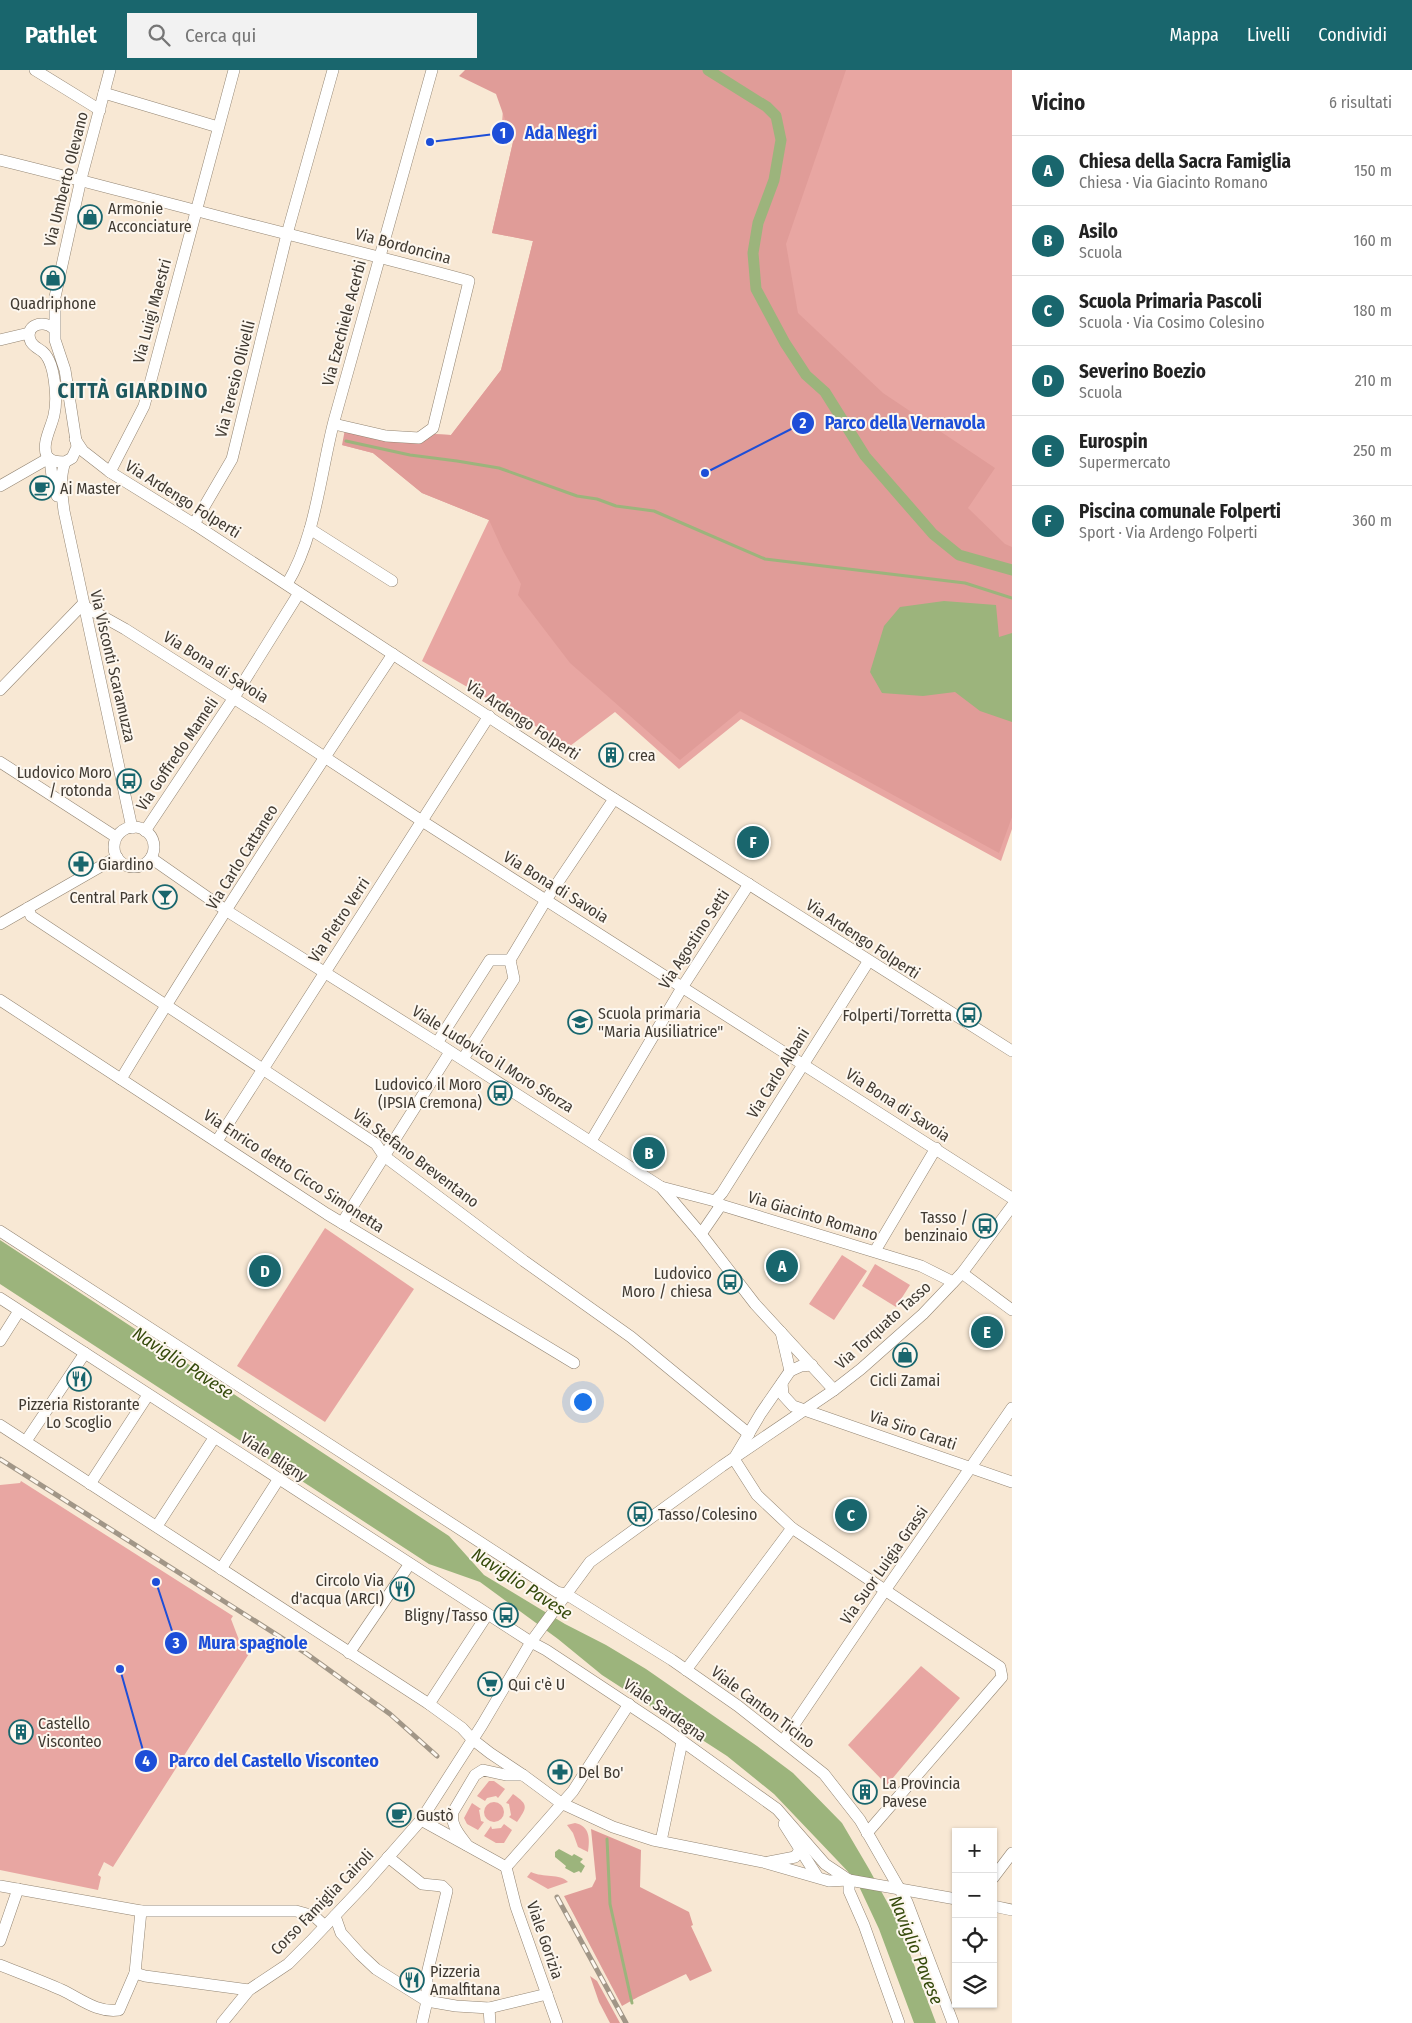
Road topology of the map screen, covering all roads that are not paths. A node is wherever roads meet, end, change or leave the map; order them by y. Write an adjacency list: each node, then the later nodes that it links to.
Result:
1 (35, 70): 7 (street)
2 (110, 70): 6 (street, Via Umberto Olevano)
3 (234, 70): 8 (street, Via Luigi Maestri)
4 (333, 70): 12 (street, Via Teresio Olivelli)
5 (432, 70): 13 (street, Via Ezechiele Acerbi)
6 (104, 94): 7 (street, Via Umberto Olevano); 8 (street)
7 (100, 110): 10 (street, Via Umberto Olevano)
8 (218, 127): 11 (street, Via Luigi Maestri)
9 (0, 160): 10 (street, Via Bordoncina)
10 (81, 179): 11 (street, Via Bordoncina); 14 (street, Via Umberto Olevano)
11 (195, 211): 12 (street, Via Bordoncina); 22 (street, Via Luigi Maestri)
12 (288, 234): 13 (street, Via Bordoncina); 25 (street, Via Teresio Olivelli)
13 (380, 256): 17 (street, Via Ezechiele Acerbi); 17 (street, Via Bordoncina)
14 (48, 325): 15 (street); 18 (street, Via Umberto Olevano)
15 (29, 333): 16 (street); 19 (street, Via Visconti Scaramuzza)
16 (0, 340)
17 (334, 424): 26 (street, Via Ezechiele Acerbi)
18 (75, 439): 20 (street, Via Visconti Scaramuzza); 21 (street, Via Ardengo Folperti)
19 (50, 459): 20 (street, Via Ardengo Folperti); 23 (street); 24 (street, Via Visconti Scaramuzza)
20 (69, 460): 21 (street, Via Ardengo Folperti); 24 (street, Via Visconti Scaramuzza)
21 (94, 461): 22 (street, Via Ardengo Folperti)
22 (110, 472): 25 (street, Via Ardengo Folperti)
23 (0, 486)
24 (64, 511): 30 (street, Via Visconti Scaramuzza)
25 (194, 524): 28 (street, Via Ardengo Folperti)
26 (310, 529): 27 (street); 28 (street, Via Ezechiele Acerbi)
27 (392, 581)
28 (287, 584): 29 (street, Via Ardengo Folperti)
29 (299, 593): 31 (street, Via Ardengo Folperti); 33 (street, Via Goffredo Mameli)
30 (82, 605): 32 (street); 33 (street, Via Bona di Savoia); 39 (street, Via Visconti Scaramuzza)
31 (393, 654): 34 (street, Via Ardengo Folperti); 35 (street, Via Carlo Cattaneo)
32 (0, 690)
33 (233, 698): 35 (street, Via Bona di Savoia); 40 (street, Via Goffredo Mameli)
34 (489, 716): 37 (street, Via Ardengo Folperti); 38 (street, Via Pietro Verri)
35 (325, 757): 38 (street, Via Bona di Savoia); 47 (street, Via Carlo Cattaneo)
36 (0, 762): 41 (street)
37 (614, 799): 44 (street, Via Ardengo Folperti); 45 (street)
38 (422, 821): 45 (street, Via Bona di Savoia); 51 (street, Via Pietro Verri)
39 (132, 828): 40 (street); 41 (street)
40 (145, 831): 43 (street)
41 (116, 837): 42 (street)
42 (117, 858): 43 (street); 46 (street)
43 (151, 858): 47 (street, Viale Ludovico il Moro Sforza)
44 (749, 884): 50 (street, Via Ardengo Folperti); 52 (street, Via Agostino Setti)
45 (546, 900): 49 (street); 52 (street, Via Bona di Savoia)
46 (28, 908): 48 (street); 54 (street, Via Stefano Breventano)
47 (227, 911): 51 (street, Viale Ludovico il Moro Sforza); 54 (street, Via Carlo Cattaneo)
48 (0, 924)
49 (510, 960): 55 (street); 58 (street)
50 (868, 962): 56 (street, Via Ardengo Folperti); 59 (street, Via Carlo Albani)
51 (325, 972): 55 (street, Viale Ludovico il Moro Sforza); 60 (street, Via Pietro Verri)
52 (683, 986): 59 (street, Via Bona di Savoia); 63 (street, Via Agostino Setti)
53 (0, 1000): 61 (street, Via Enrico detto Cicco Simonetta)
54 (166, 1004): 60 (street, Via Stefano Breventano); 61 (street, Via Carlo Cattaneo)
55 (437, 1043): 57 (street, Viale Ludovico il Moro Sforza)
56 (1012, 1051)
57 (450, 1052): 58 (street, Viale Ludovico il Moro Sforza); 65 (street)
58 (463, 1059): 63 (street, Viale Ludovico il Moro Sforza)
59 (803, 1063): 64 (street, Via Bona di Savoia); 68 (street, Via Carlo Albani)
60 (262, 1070): 62 (street, Via Pietro Verri); 65 (street, Via Stefano Breventano)
61 (122, 1079): 62 (street, Via Enrico detto Cicco Simonetta)
62 (217, 1141): 70 (street, Via Enrico detto Cicco Simonetta)
63 (591, 1141): 66 (street, Viale Ludovico il Moro Sforza)
64 (936, 1148): 67 (street, Via Bona di Savoia); 73 (street)
65 (384, 1156): 70 (street); 91 (street, Via Stefano Breventano)
66 (661, 1187): 68 (street, Via Giacinto Romano); 72 (street, Viale Ludovico il Moro Sforza)
67 (1012, 1198)
68 (718, 1203): 72 (street, Via Carlo Albani); 73 (street, Via Giacinto Romano)
69 (1012, 1206): 74 (street, Via Torquato Tasso)
70 (342, 1223): 82 (street, Via Enrico detto Cicco Simonetta)
71 (0, 1231): 104 (street, Viale Canton Ticino)
72 (701, 1234): 79 (street, Viale Ludovico il Moro Sforza)
73 (875, 1251): 75 (street, Via Giacinto Romano)
74 (962, 1273): 75 (street, Via Torquato Tasso); 77 (street)
75 (953, 1282): 86 (street, Via Torquato Tasso)
76 (0, 1298): 78 (street, Viale Bligny)
77 (1012, 1310)
78 (19, 1311): 80 (street); 81 (street, Viale Bligny)
79 (780, 1330): 83 (street, Viale Ludovico il Moro Sforza); 84 (street)
80 (0, 1341)
81 (84, 1353): 87 (street, Viale Bligny); 93 (street)
82 (574, 1363)
83 (812, 1365): 84 (street); 86 (street, Viale Ludovico il Moro Sforza)
84 (790, 1372): 85 (street, Via Torquato Tasso)
85 (782, 1383): 89 (street); 91 (street, Via Torquato Tasso)
86 (834, 1390): 89 (street, Via Torquato Tasso)
87 (148, 1395): 92 (street, Viale Bligny); 98 (street)
88 (1012, 1408): 95 (street, Via Suor Luigia Grassi)
89 (804, 1411): 94 (street, Via Torquato Tasso); 95 (street, Via Siro Carati)
90 (0, 1425): 93 (street)
91 (749, 1434): 94 (street, Via Torquato Tasso)
92 (214, 1438): 96 (street, Viale Bligny); 99 (street)
93 (26, 1441): 98 (street)
94 (734, 1459): 100 (street); 104 (street, Via Torquato Tasso)
95 (972, 1467): 97 (street, Via Siro Carati); 103 (street, Via Suor Luigia Grassi)
96 (278, 1480): 101 (street, Viale Bligny); 102 (street)
97 (1012, 1482)
98 (90, 1484): 99 (street)
99 (157, 1526): 102 (street)
100 (792, 1528): 103 (street); 108 (street)
101 (409, 1565): 105 (street, Viale Bligny); 107 (street)
102 (221, 1569): 107 (street)
103 (886, 1589): 112 (street, Via Suor Luigia Grassi); 118 (street)
104 (566, 1594): 106 (street, Via Torquato Tasso); 108 (street, Viale Canton Ticino)
105 (487, 1615): 106 (street, Viale Bligny); 109 (street)
106 (531, 1642): 110 (street, Viale Sardegna); 111 (street, Via Torquato Tasso)
107 (349, 1654): 109 (street)
108 (686, 1670): 112 (street, Viale Canton Ticino)
109 (429, 1704): 111 (street)
110 (628, 1704): 113 (street, Viale Sardegna); 115 (street)
111 (472, 1739): 114 (street); 117 (street, Corso Famiglia Cairoli)
112 (783, 1741): 118 (street, Viale Canton Ticino)
113 (682, 1742): 116 (street, Viale Sardegna); 119 (street)
114 (524, 1775): 115 (street); 120 (street)
115 (561, 1803): 119 (street); 125 (street)
116 (777, 1809): 121 (street, Viale Sardegna); 128 (street, Viale Sardegna)
117 (421, 1820): 120 (street); 123 (street, Corso Famiglia Cairoli)
118 (867, 1833): 130 (street, Viale Canton Ticino)
119 (661, 1841): 124 (street)
120 (467, 1845): 125 (street)
121 (800, 1850): 124 (street); 127 (street, Viale Sardegna)
122 (1012, 1853): 126 (street)
123 (388, 1857): 135 (street, Corso Famiglia Cairoli); 142 (street)
124 (763, 1862): 127 (street)
125 (506, 1867): 141 (street, Viale Gorizia)
126 (997, 1873)
127 (817, 1876): 128 (street)
128 (849, 1880): 130 (street); 148 (street)
129 (7, 1888): 134 (street); 137 (street)
130 (899, 1889): 131 (street); 149 (street, Viale Canton Ticino)
131 (952, 1898)
132 (997, 1907): 133 (street)
133 (1012, 1910)
134 (141, 1911): 136 (street); 139 (street)
135 (335, 1916): 136 (street, Corso Famiglia Cairoli); 142 (street)
136 (325, 1926): 140 (street, Corso Famiglia Cairoli)
137 (0, 1941)
138 (0, 1965): 139 (street)
139 (135, 1973): 140 (street)
140 (249, 1990): 144 (street, Corso Famiglia Cairoli)
141 (547, 1994): 143 (street); 147 (street, Viale Gorizia)
142 (427, 2001): 143 (street); 145 (street)
143 (489, 2008): 146 (street)
144 (222, 2023)
145 (422, 2023)
146 (490, 2023)
147 (557, 2023)
148 (899, 2023)
149 (953, 2023)

